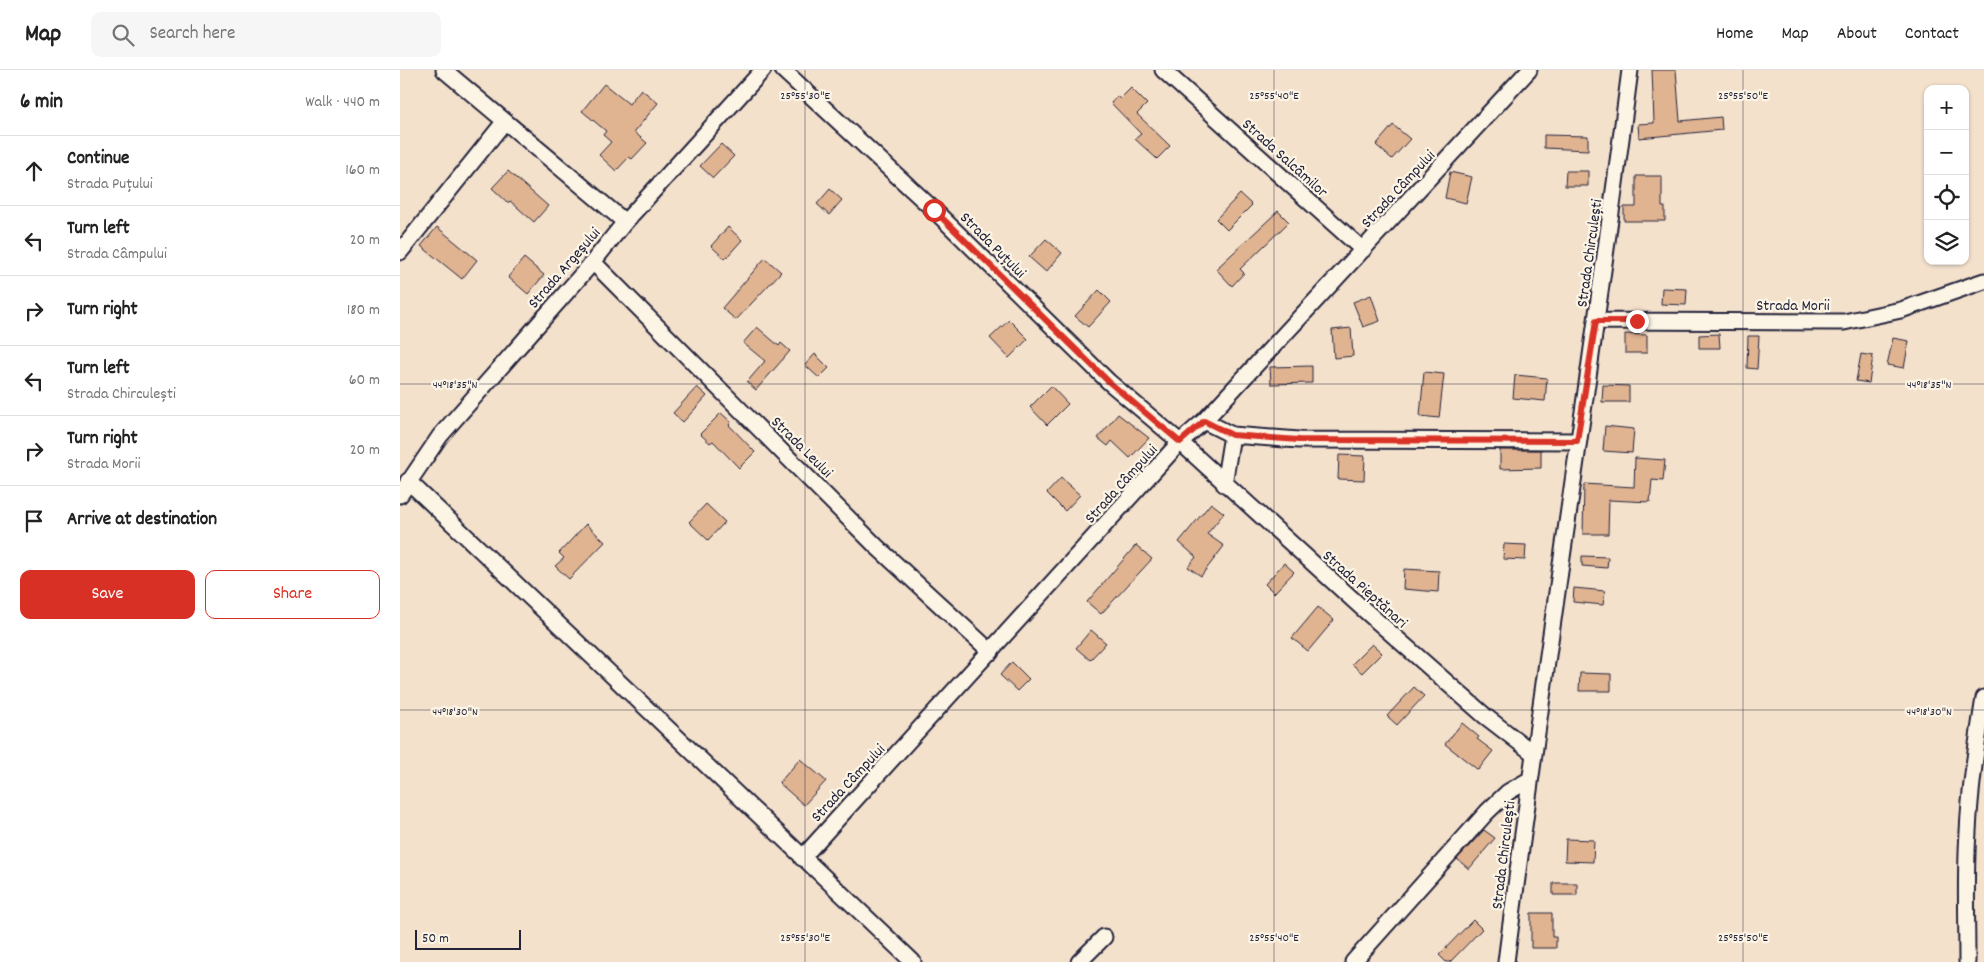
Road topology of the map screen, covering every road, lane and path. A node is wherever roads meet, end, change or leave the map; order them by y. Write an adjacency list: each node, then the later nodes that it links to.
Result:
1 (444, 70): 7 (street)
2 (762, 70): 8 (street, Strada Argeșului)
3 (783, 70): 17 (street, Strada Puțului)
4 (1163, 70): 9 (street, Strada Salcâmilor)
5 (1530, 70): 9 (street, Strada Câmpului)
6 (1630, 70): 13 (street, Strada Chirculești)
7 (505, 121): 8 (street); 10 (street)
8 (625, 222): 11 (street, Strada Argeșului)
9 (1363, 250): 14 (street, Strada Câmpului)
10 (400, 252)
11 (594, 262): 18 (street, Strada Argeșului); 21 (street, Strada Leului)
12 (1984, 281): 13 (street, Strada Morii)
13 (1596, 321): 16 (street, Strada Chirculești)
14 (1204, 421): 15 (street); 17 (street, Strada Câmpului)
15 (1232, 435): 16 (street); 19 (street)
16 (1577, 441): 23 (street, Strada Chirculești)
17 (1180, 442): 19 (street, Strada Pieptănari); 21 (street, Strada Câmpului)
18 (408, 481): 20 (street, Strada Argeșului); 25 (street)
19 (1224, 484): 23 (street, Strada Pieptănari)
20 (400, 495)
21 (991, 652): 25 (street, Strada Câmpului)
22 (1984, 698): 31 (street)
23 (1533, 753): 24 (street, Strada Chirculești)
24 (1529, 780): 29 (street); 30 (street, Strada Chirculești)
25 (802, 858): 27 (street)
26 (1104, 937): 28 (street)
27 (913, 962)
28 (1080, 962)
29 (1353, 962)
30 (1506, 962)
31 (1967, 962)

